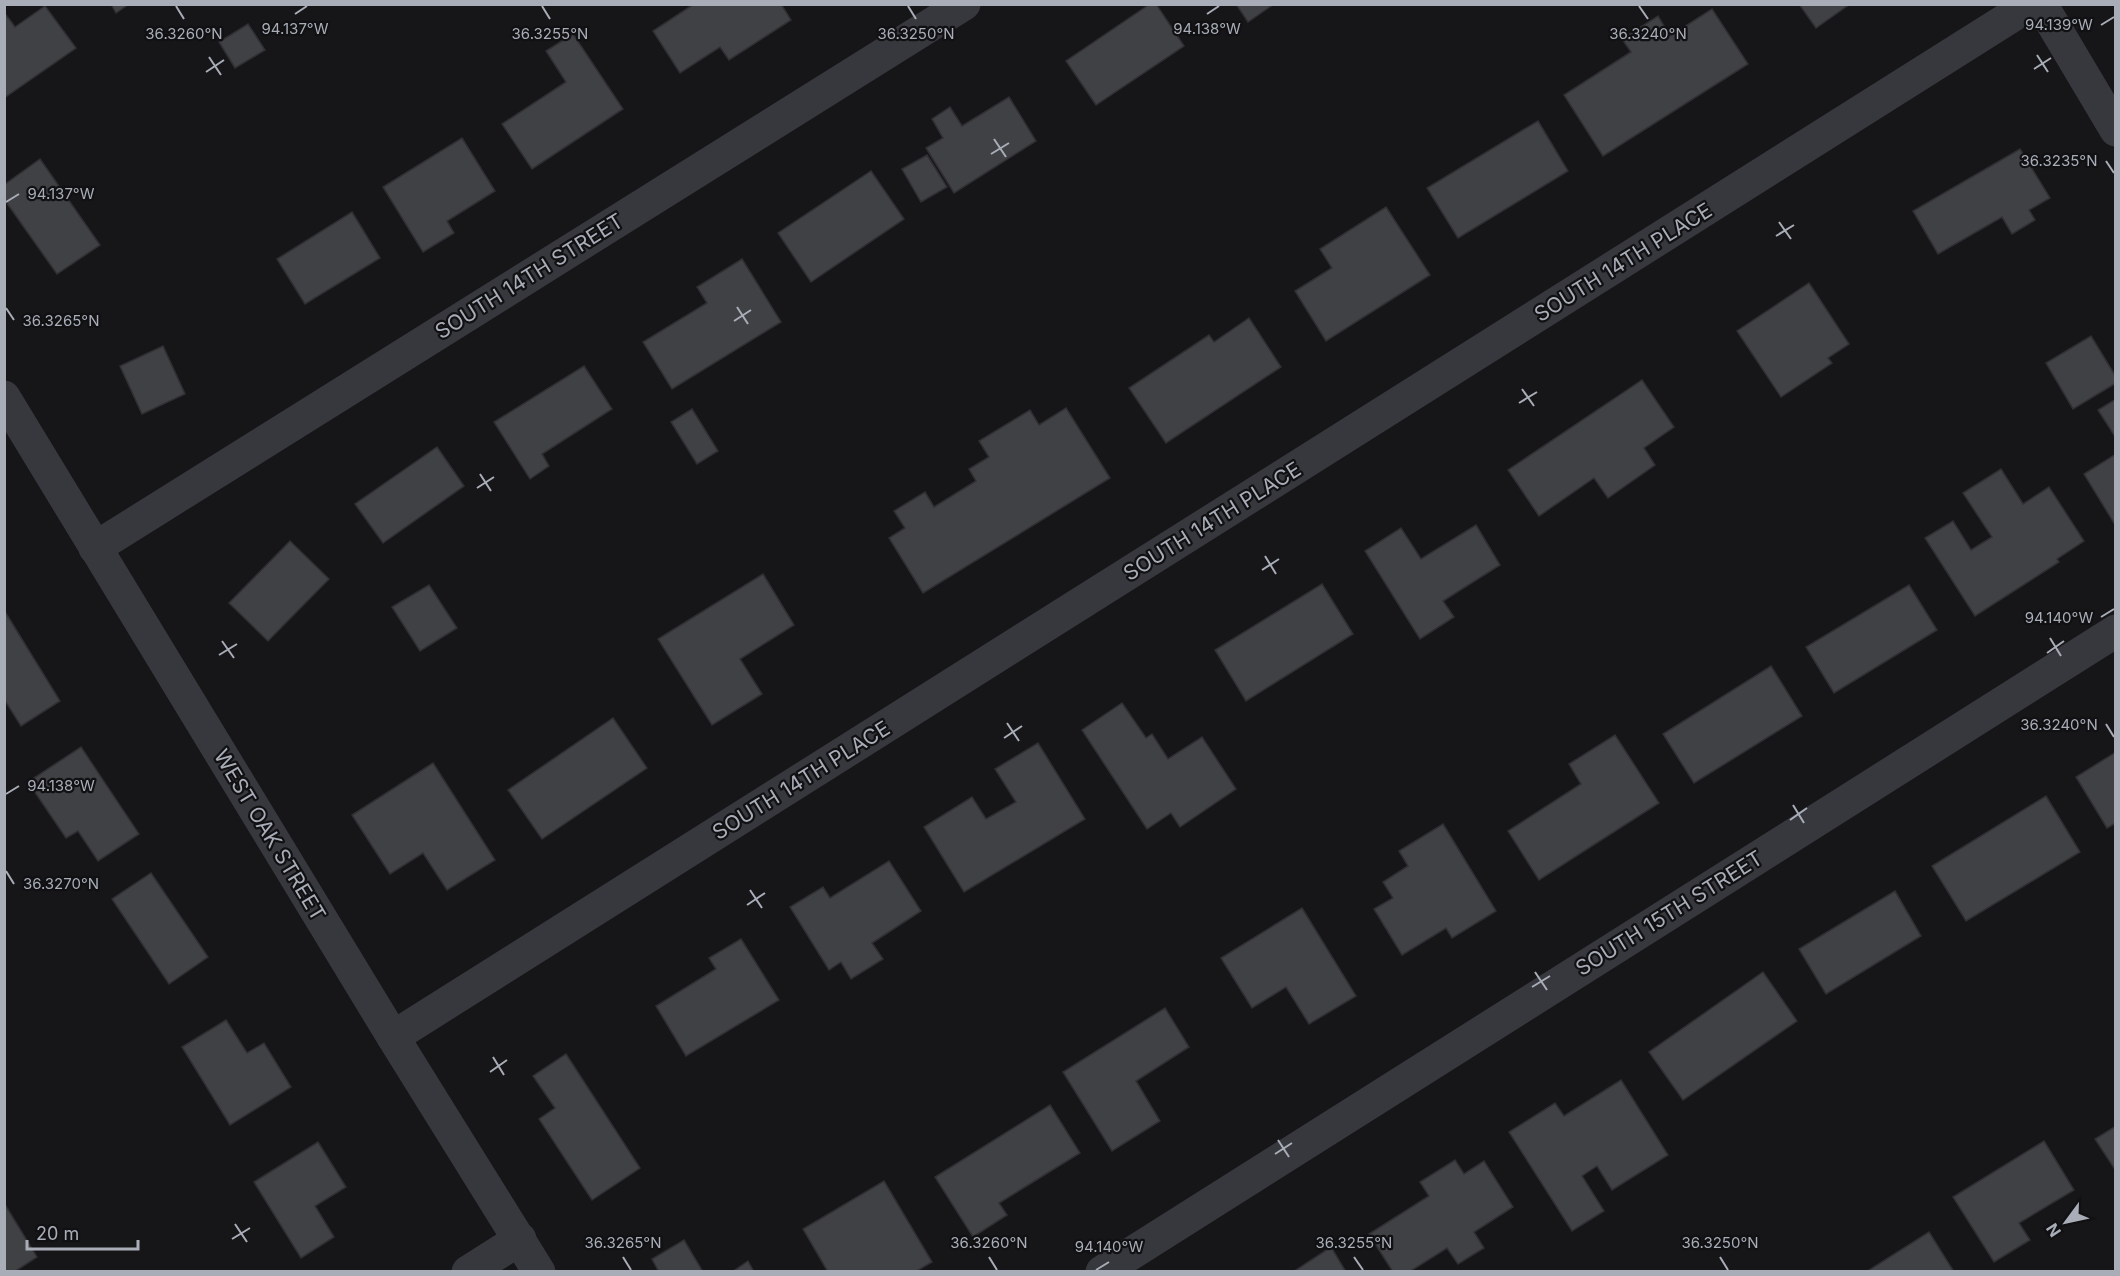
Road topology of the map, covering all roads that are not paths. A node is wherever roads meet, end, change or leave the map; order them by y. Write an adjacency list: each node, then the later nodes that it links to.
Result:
1 (964, 4): 6 (street, SOUTH 14TH STREET)
2 (2031, 4): 8 (street, SOUTH 14TH PLACE)
3 (2041, 4): 4 (street)
4 (2115, 130)
5 (4, 397): 6 (street, WEST OAK STREET)
6 (95, 548): 8 (street, WEST OAK STREET)
7 (2115, 631): 12 (street, SOUTH 15TH STREET)
8 (393, 1037): 9 (street, WEST OAK STREET)
9 (520, 1239): 10 (street); 11 (street, WEST OAK STREET)
10 (468, 1272)
11 (539, 1272)
12 (1101, 1272)

